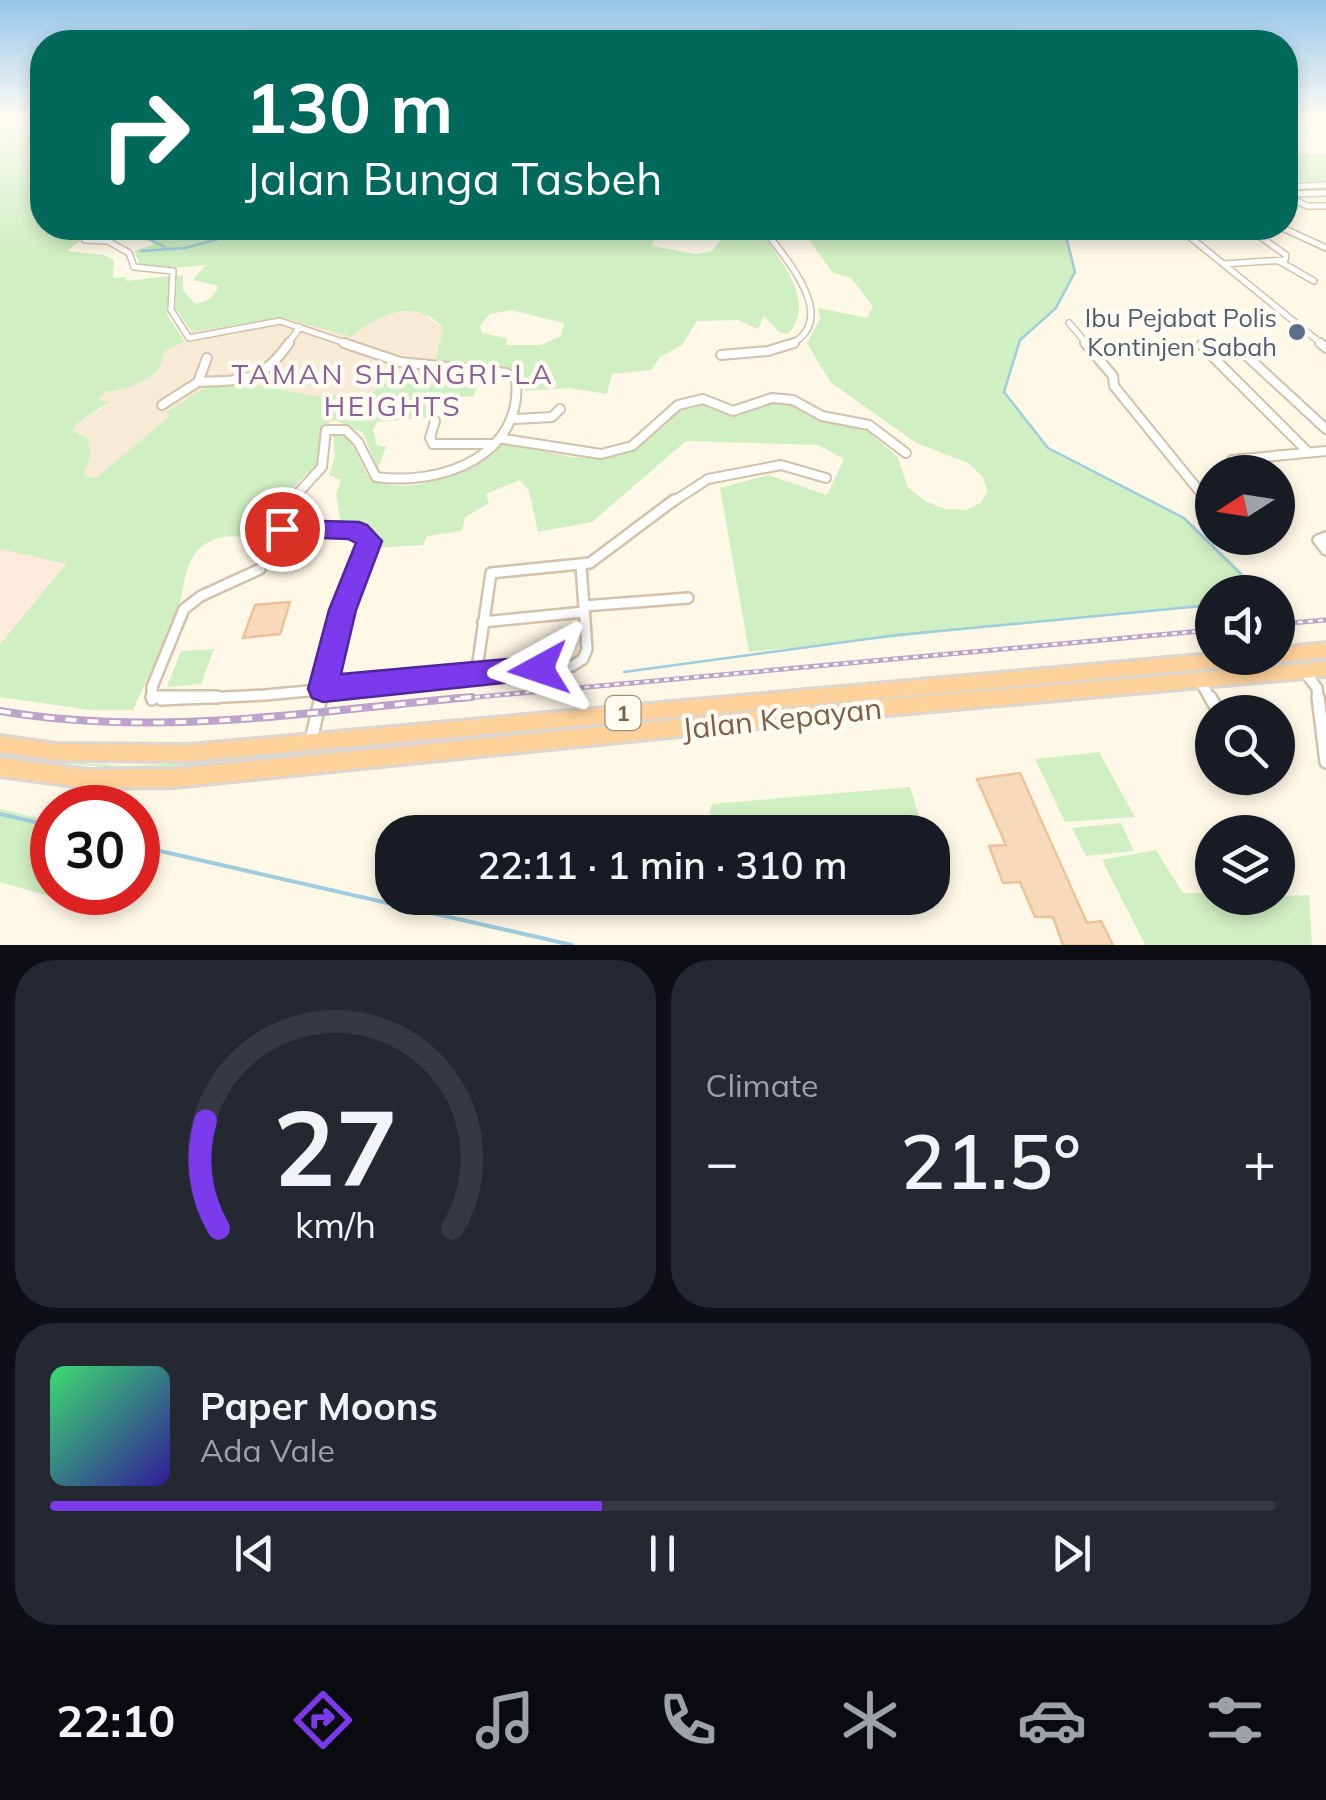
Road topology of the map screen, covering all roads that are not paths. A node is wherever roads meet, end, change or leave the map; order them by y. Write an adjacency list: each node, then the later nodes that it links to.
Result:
1 (1326, 185): 2 (street)
2 (1298, 186)
3 (1326, 192): 4 (street)
4 (1298, 194)
5 (1298, 202): 6 (street)
6 (1326, 206)
7 (1298, 235): 12 (street)
8 (85, 240): 17 (street)
9 (771, 240): 21 (street)
10 (1194, 240): 14 (street)
11 (1265, 240): 13 (street)
12 (1326, 248)
13 (1279, 261): 14 (street); 15 (street)
14 (1223, 264): 20 (street)
15 (1314, 280)
16 (1069, 322): 36 (street)
17 (300, 327): 23 (street); 26 (street)
18 (1202, 346): 31 (street)
19 (1236, 346): 28 (street)
20 (1326, 348)
21 (720, 355)
22 (207, 358): 23 (street)
23 (198, 382): 24 (street)
24 (162, 405)
25 (560, 409): 26 (street)
26 (516, 419): 29 (street)
27 (435, 421): 29 (street)
28 (1326, 429)
29 (500, 441): 32 (street); 51 (street)
30 (1322, 451): 31 (street); 34 (street)
31 (1308, 452): 33 (street)
32 (906, 453)
33 (1280, 455)
34 (1326, 460)
35 (826, 478): 39 (street)
36 (1195, 485)
37 (1326, 538): 38 (street)
38 (1326, 550)
39 (581, 566): 42 (street); 43 (street)
40 (260, 570): 51 (street)
41 (688, 598): 42 (street)
42 (584, 609): 43 (street); 49 (street)
43 (483, 622): 49 (street)
44 (1326, 650): 45 (highway)
45 (1295, 653)
46 (1195, 662): 53 (highway, Jalan Kepayan / 1)
47 (1326, 669): 48 (highway, Jalan Kepayan / 1)
48 (1304, 671): 50 (highway, Jalan Kepayan / 1); 55 (street)
49 (476, 674): 51 (street)
50 (1200, 681): 52 (street); 56 (highway, Jalan Kepayan / 1)
51 (323, 689): 53 (street)
52 (1209, 695)
53 (311, 740): 54 (highway, Jalan Kepayan / 1)
54 (0, 744)
55 (1326, 762)
56 (0, 767)

